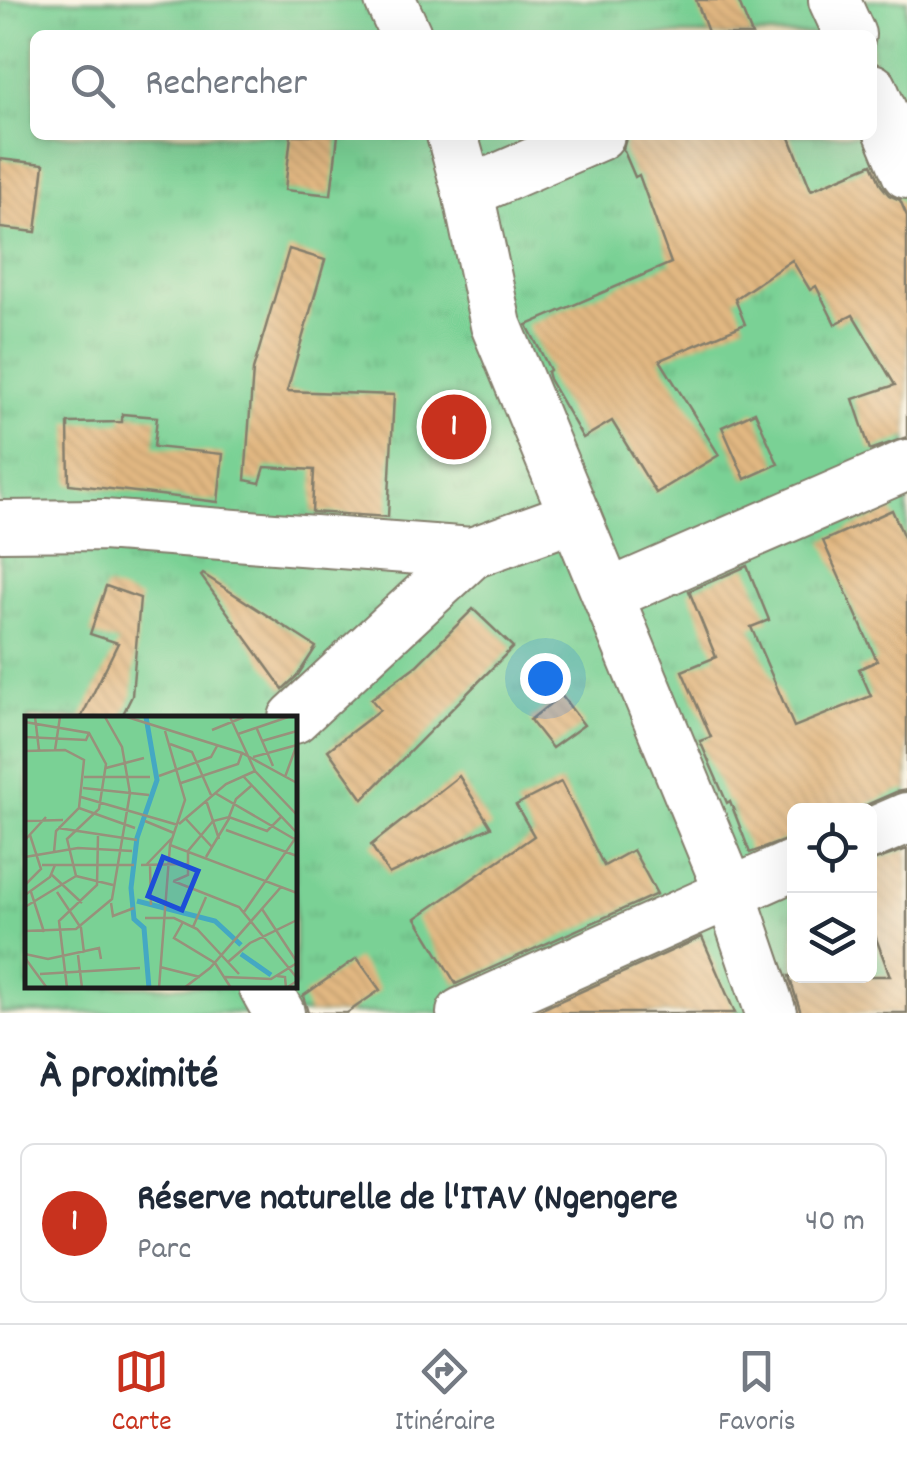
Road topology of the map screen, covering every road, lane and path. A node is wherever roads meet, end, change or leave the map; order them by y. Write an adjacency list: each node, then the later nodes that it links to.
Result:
1 (390, 0): 3 (street)
2 (834, 0): 4 (street)
3 (404, 30)
4 (846, 30)
5 (877, 101): 8 (street)
6 (453, 140): 9 (street)
7 (588, 140): 9 (street)
8 (907, 173)
9 (468, 192): 11 (street)
10 (907, 465): 14 (street)
11 (575, 516): 13 (street); 14 (street)
12 (0, 526): 13 (street)
13 (472, 553): 15 (street)
14 (608, 595): 19 (street)
15 (296, 716)
16 (907, 818): 17 (street)
17 (877, 831)
18 (787, 868): 19 (street)
19 (730, 892): 22 (street); 23 (street)
20 (265, 988): 21 (street)
21 (279, 1013)
22 (462, 1013)
23 (772, 1013)

